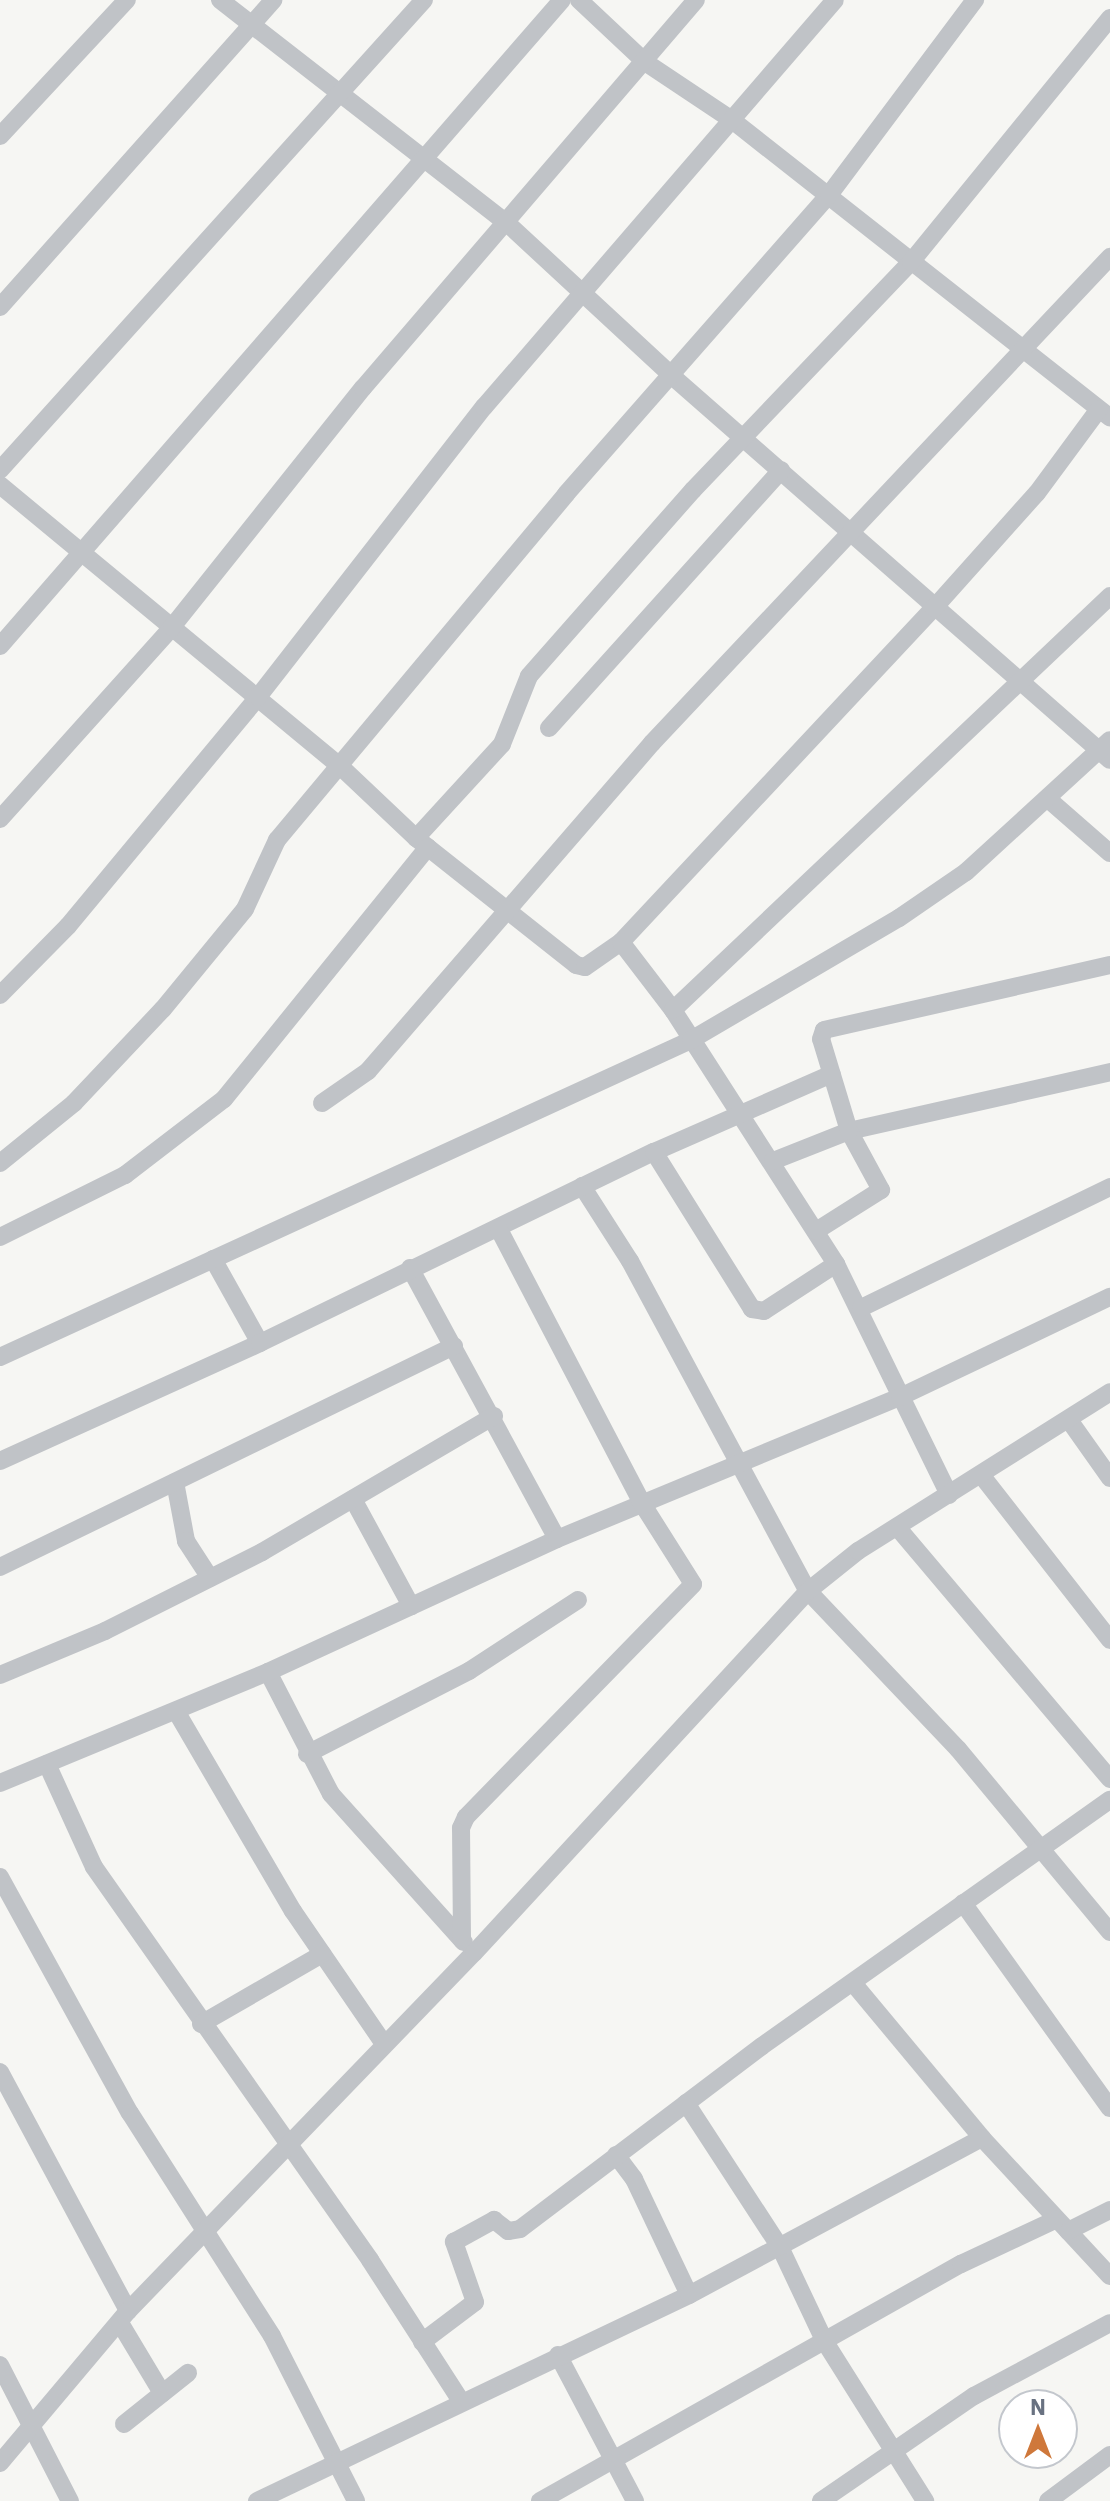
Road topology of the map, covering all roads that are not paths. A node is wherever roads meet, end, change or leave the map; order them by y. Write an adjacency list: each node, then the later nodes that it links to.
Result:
1 (127, 0): 15 (street)
2 (220, 0): 11 (street)
3 (274, 0): 11 (street)
4 (424, 0): 13 (street)
5 (562, 0): 16 (street)
6 (579, 0): 12 (street)
7 (696, 0): 12 (street)
8 (835, 0): 14 (street)
9 (968, 3): 17 (street)
10 (1110, 18): 20 (street)
11 (252, 25): 13 (street); 22 (street)
12 (645, 62): 14 (street); 18 (street)
13 (342, 95): 16 (street); 27 (street)
14 (732, 120): 17 (street); 21 (street)
15 (0, 136)
16 (423, 155): 18 (street); 31 (street)
17 (829, 195): 20 (street); 24 (street)
18 (508, 224): 21 (street); 34 (street)
19 (1110, 257): 23 (street)
20 (911, 262): 23 (street); 26 (street)
21 (583, 293): 24 (street); 37 (street)
22 (0, 307)
23 (1026, 346): 25 (street); 30 (street)
24 (672, 376): 26 (street); 40 (street)
25 (1104, 413): 33 (street)
26 (746, 439): 28 (street); 43 (street)
27 (0, 470)
28 (781, 470): 30 (street); 38 (street)
29 (0, 485): 31 (street)
30 (852, 530): 33 (street); 45 (street)
31 (79, 555): 34 (street); 35 (street)
32 (1110, 596): 36 (street)
33 (934, 608): 36 (street); 46 (street)
34 (172, 627): 37 (street); 42 (street)
35 (0, 646)
36 (1022, 679): 39 (street); 49 (street)
37 (258, 697): 40 (street); 48 (street)
38 (549, 728)
39 (1106, 750): 41 (street)
40 (341, 767): 43 (street); 58 (street)
41 (1048, 799): 44 (street); 50 (street)
42 (0, 819)
43 (422, 843): 45 (street); 63 (street)
44 (1110, 853)
45 (510, 912): 46 (street); 53 (street)
46 (621, 942): 49 (street)
47 (1110, 965): 52 (street)
48 (0, 995)
49 (673, 1010): 50 (street)
50 (691, 1040): 54 (street); 64 (street)
51 (1110, 1072): 55 (street)
52 (832, 1074): 54 (street); 55 (street)
53 (322, 1103)
54 (742, 1115): 56 (street); 57 (street)
55 (849, 1131): 57 (street); 62 (street)
56 (654, 1152): 59 (street); 65 (street)
57 (773, 1161): 62 (street)
58 (0, 1163)
59 (582, 1186): 61 (street); 77 (street)
60 (1110, 1187): 68 (street)
61 (499, 1229): 66 (street); 83 (street)
62 (816, 1231): 65 (street)
63 (0, 1237)
64 (213, 1259): 69 (street); 71 (street)
65 (836, 1264): 68 (street)
66 (410, 1268): 69 (street); 70 (street)
67 (1110, 1297): 73 (street)
68 (861, 1308): 73 (street)
69 (260, 1343): 76 (street)
70 (454, 1346): 74 (street); 80 (street)
71 (0, 1357)
72 (1110, 1392): 75 (street)
73 (900, 1397): 77 (street); 81 (street)
74 (494, 1416): 82 (street); 85 (street)
75 (1069, 1420): 78 (street); 79 (street)
76 (0, 1461)
77 (738, 1463): 83 (street); 88 (street)
78 (982, 1476): 81 (street); 91 (street)
79 (1110, 1478)
80 (175, 1482): 86 (street); 87 (street)
81 (949, 1495): 84 (street)
82 (353, 1499): 87 (street); 90 (street)
83 (643, 1505): 85 (street); 104 (street)
84 (897, 1527): 88 (street); 97 (street)
85 (557, 1539): 90 (street)
86 (0, 1567)
87 (210, 1578): 93 (street)
88 (808, 1591): 100 (street); 104 (street)
89 (578, 1600): 95 (street)
90 (411, 1606): 92 (street)
91 (1110, 1640)
92 (268, 1672): 94 (street); 95 (street)
93 (0, 1675)
94 (176, 1711): 96 (street); 105 (street)
95 (307, 1754): 104 (street)
96 (47, 1764): 98 (street); 107 (street)
97 (1110, 1779)
98 (0, 1783)
99 (1110, 1800): 100 (street)
100 (1039, 1850): 102 (street); 103 (street)
101 (0, 1877): 119 (street)
102 (963, 1903): 106 (street); 111 (street)
103 (1110, 1932)
104 (468, 1947): 108 (street)
105 (322, 1954): 107 (street); 108 (street)
106 (853, 1983): 110 (street); 114 (street)
107 (201, 2024): 115 (street)
108 (384, 2044): 115 (street)
109 (0, 2072): 112 (street)
110 (686, 2103): 116 (street); 120 (street)
111 (1110, 2108)
112 (19, 2109): 113 (street); 123 (street)
113 (0, 2116)
114 (982, 2138): 118 (street); 120 (street)
115 (289, 2144): 119 (street); 125 (street)
116 (616, 2155): 122 (street); 125 (street)
117 (1110, 2210): 118 (street)
118 (1062, 2225): 121 (street); 126 (street)
119 (203, 2235): 123 (street); 137 (street)
120 (780, 2247): 122 (street); 126 (street)
121 (1110, 2276)
122 (689, 2295): 127 (street)
123 (124, 2317): 130 (street); 133 (street)
124 (1110, 2323): 134 (street)
125 (422, 2342): 131 (street)
126 (825, 2342): 134 (street); 136 (street)
127 (558, 2355): 131 (street); 136 (street)
128 (0, 2365): 133 (street)
129 (188, 2373): 130 (street)
130 (162, 2393): 132 (street)
131 (461, 2401): 137 (street)
132 (124, 2424)
133 (32, 2430): 138 (street); 139 (street)
134 (891, 2452): 144 (street); 145 (street)
135 (1110, 2455): 146 (street)
136 (610, 2457): 142 (street); 143 (street)
137 (334, 2462): 140 (street); 141 (street)
138 (0, 2463)
139 (70, 2501)
140 (257, 2501)
141 (356, 2501)
142 (540, 2501)
143 (635, 2501)
144 (821, 2501)
145 (925, 2501)
146 (1048, 2501)

